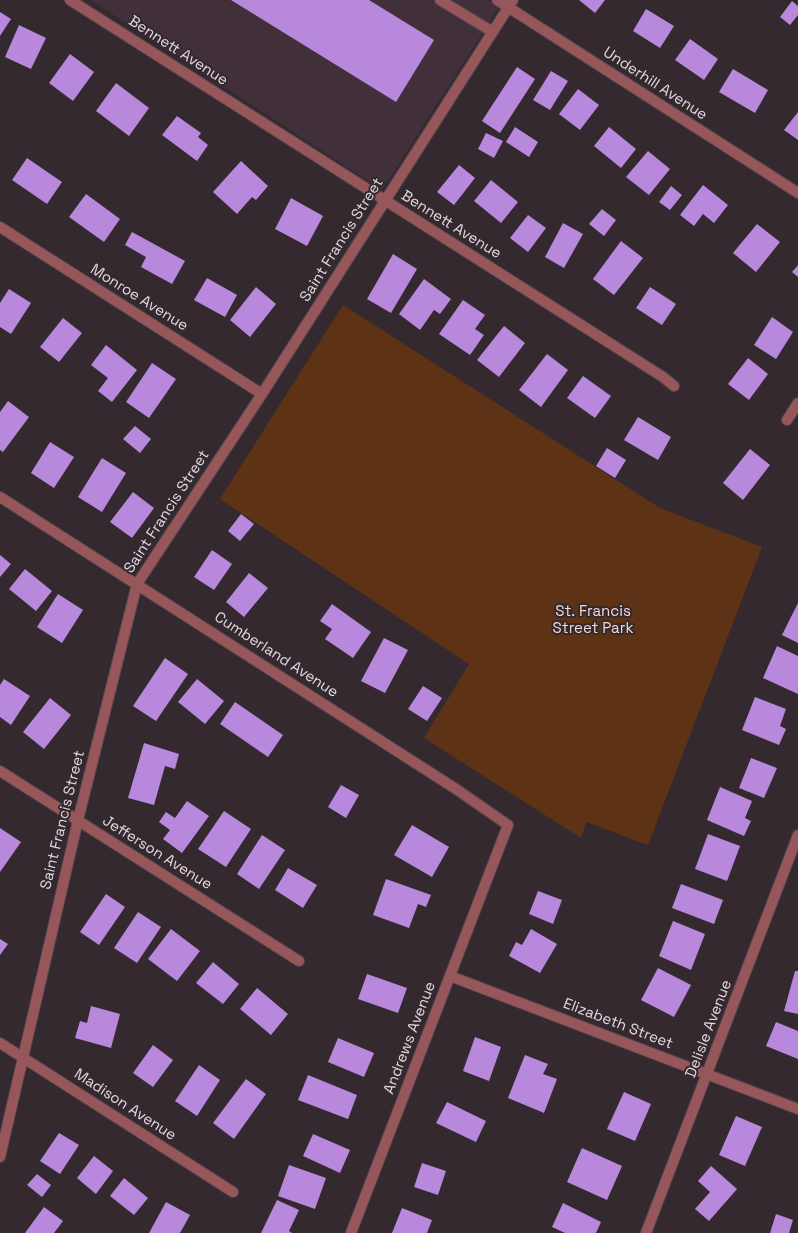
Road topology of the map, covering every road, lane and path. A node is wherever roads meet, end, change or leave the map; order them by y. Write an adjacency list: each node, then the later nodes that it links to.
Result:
1 (70, 0): 7 (street, Bennett Avenue)
2 (440, 0): 5 (street)
3 (497, 0): 4 (street, Underhill Avenue)
4 (511, 4): 5 (street, Saint Francis Street); 6 (street, Underhill Avenue)
5 (493, 32): 7 (street, Saint Francis Street)
6 (798, 193)
7 (384, 201): 9 (street, Bennett Avenue); 10 (street, Saint Francis Street)
8 (0, 227): 10 (street, Monroe Avenue)
9 (674, 386)
10 (262, 394): 14 (street, Saint Francis Street)
11 (798, 403): 12 (street)
12 (787, 420)
13 (0, 497): 14 (street, Cumberland Avenue)
14 (137, 584): 16 (street, Saint Francis Street); 18 (street, Cumberland Avenue)
15 (0, 771): 16 (street, Jefferson Avenue)
16 (78, 820): 19 (street, Jefferson Avenue); 22 (street, Saint Francis Street)
17 (798, 835): 23 (street, Delisle Avenue)
18 (497, 853): 20 (street, Andrews Avenue)
19 (299, 961)
20 (450, 976): 23 (street, Elizabeth Street); 27 (street, Andrews Avenue)
21 (0, 1043): 22 (street, Madison Avenue)
22 (22, 1057): 25 (street, Saint Francis Street); 26 (street, Madison Avenue)
23 (708, 1074): 24 (street, Elizabeth Street); 28 (street, Delisle Avenue)
24 (798, 1109)
25 (0, 1157)
26 (233, 1192)
27 (351, 1233)
28 (646, 1233)

